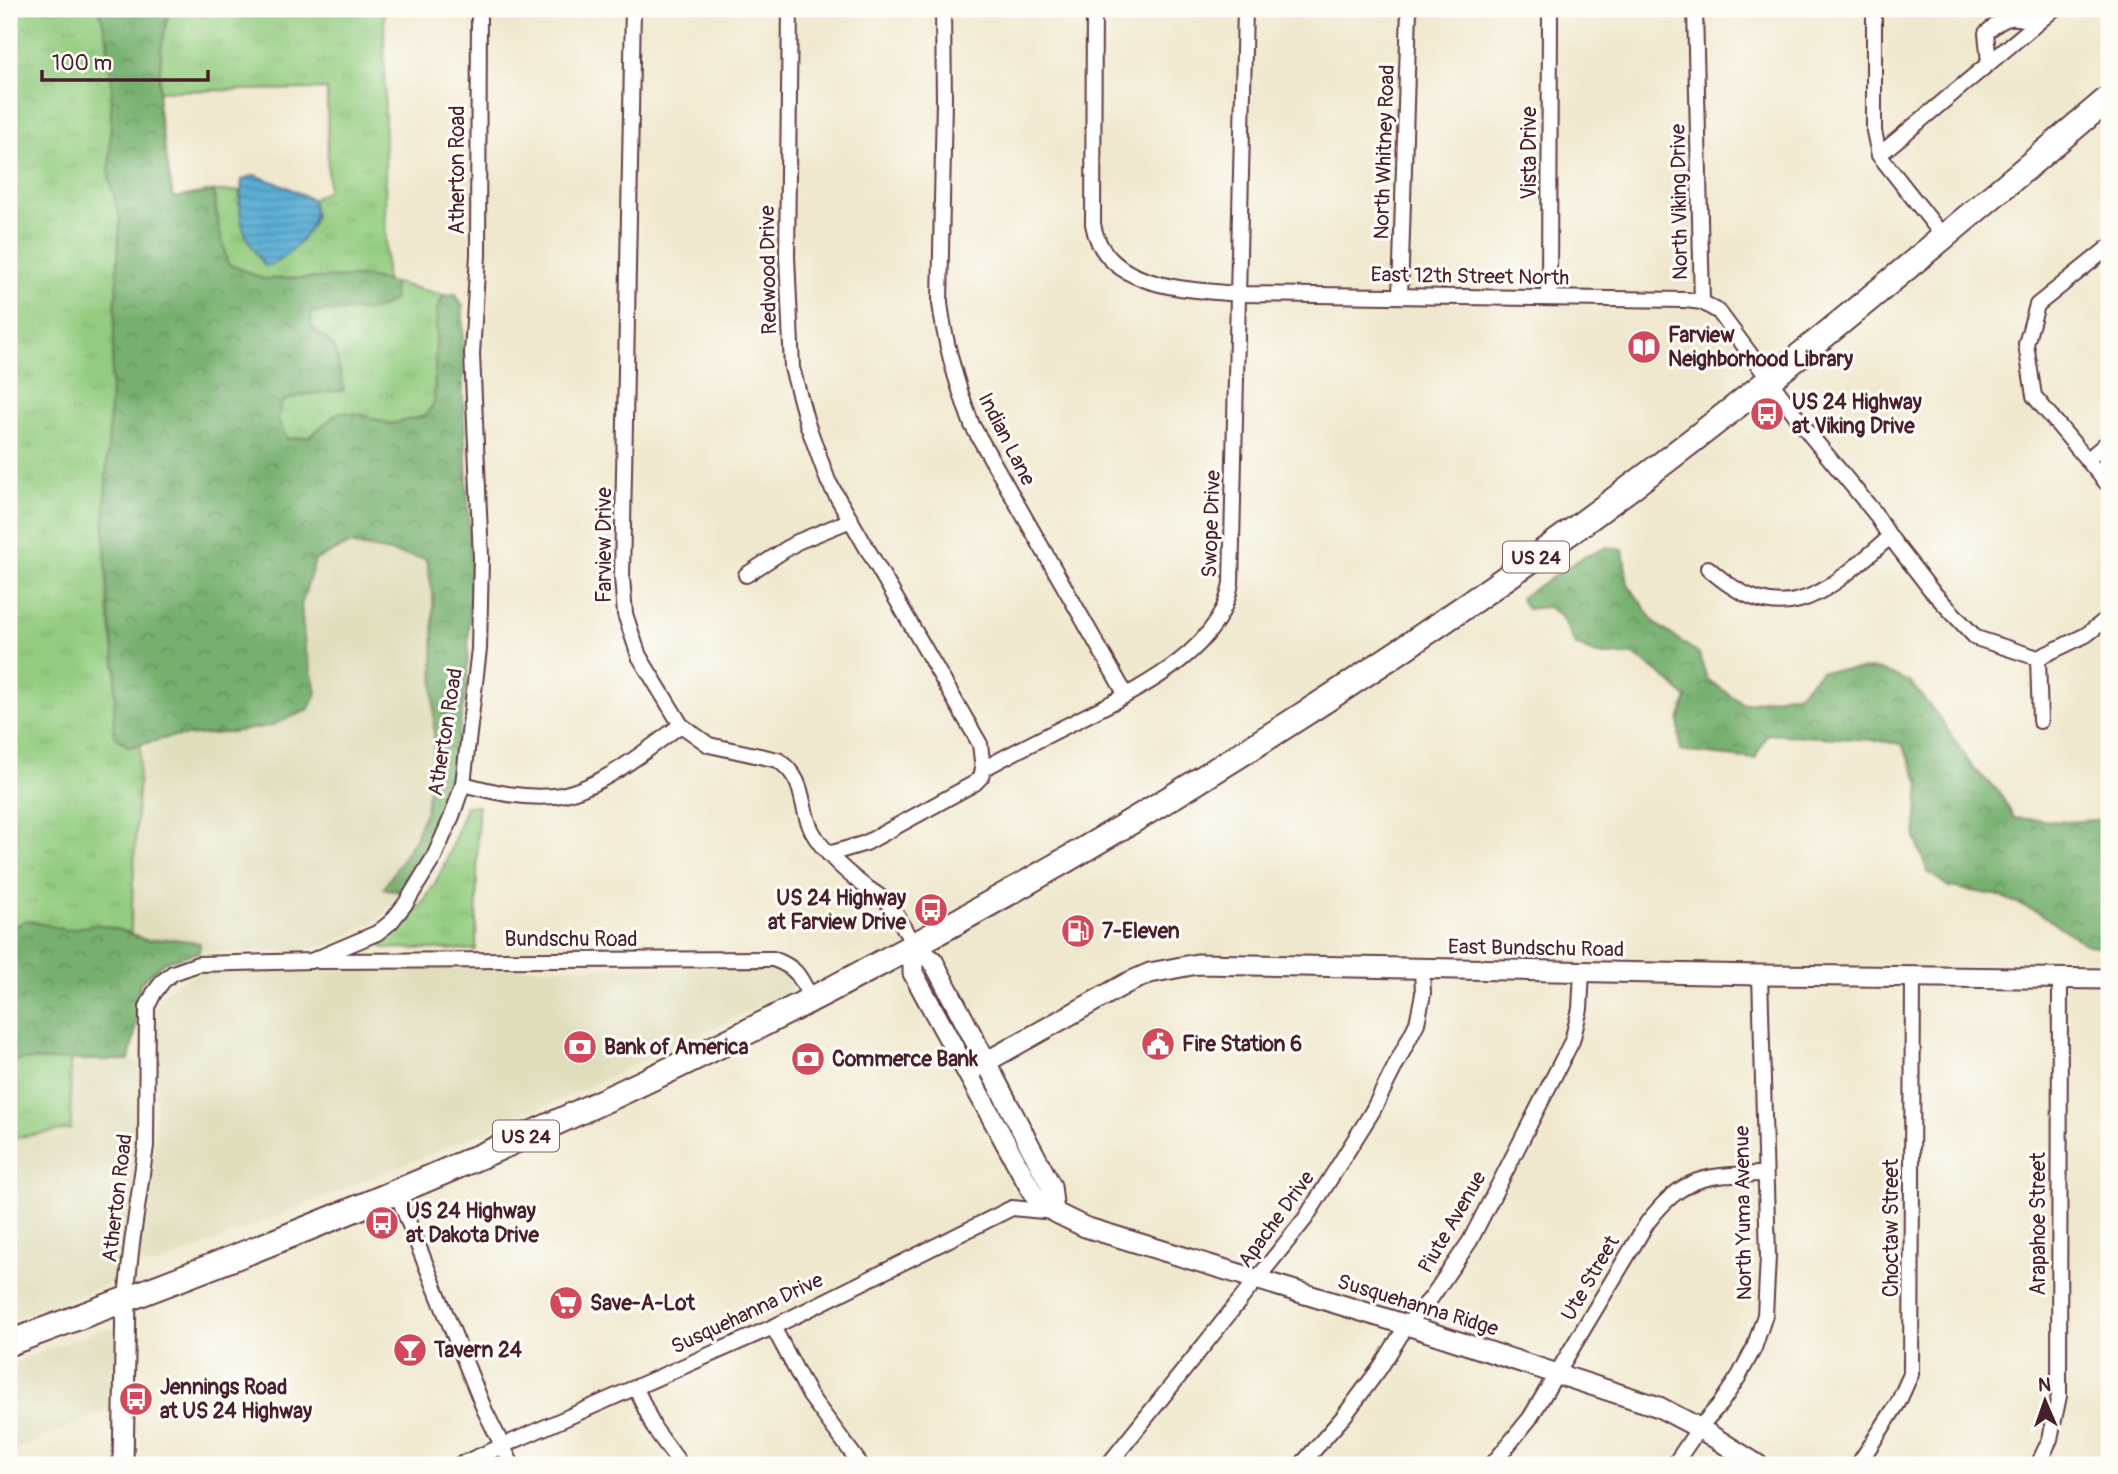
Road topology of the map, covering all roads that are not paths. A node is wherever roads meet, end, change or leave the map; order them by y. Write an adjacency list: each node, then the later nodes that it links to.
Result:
1 (479, 9): 36 (street, Atherton Road)
2 (633, 9): 34 (street, Farview Drive)
3 (789, 9): 26 (street, Redwood Drive)
4 (943, 9): 32 (street, Indian Lane)
5 (1094, 9): 18 (street, East 12th Street North)
6 (1245, 9): 18 (street, Swope Drive)
7 (1409, 9): 19 (street, North Whitney Road)
8 (1550, 9): 20 (street, Vista Drive)
9 (1695, 9): 21 (street, North Viking Drive)
10 (1874, 9): 15 (street)
11 (2054, 9): 12 (street)
12 (2036, 23): 13 (street); 13 (street)
13 (1989, 62): 15 (street)
14 (2109, 98): 16 (highway, US 24)
15 (1879, 155): 16 (street)
16 (1943, 236): 22 (highway, US 24)
17 (2109, 247): 24 (street)
18 (1238, 294): 19 (street, East 12th Street North); 32 (street, Swope Drive)
19 (1400, 296): 20 (street, East 12th Street North)
20 (1549, 298): 21 (street, East 12th Street North)
21 (1702, 302): 22 (street, North Viking Drive)
22 (1771, 380): 27 (street, North Viking Drive); 38 (highway, US 24)
23 (2109, 441): 24 (street)
24 (2087, 460): 25 (street)
25 (2109, 486)
26 (850, 520): 29 (street); 35 (street, Redwood Drive)
27 (1890, 537): 28 (street); 31 (street, North Viking Drive)
28 (1708, 568)
29 (746, 575)
30 (2109, 617): 31 (street)
31 (2038, 658): 33 (street)
32 (1126, 695): 35 (street, Swope Drive)
33 (2040, 721)
34 (681, 725): 36 (street); 37 (street, Farview Drive)
35 (983, 769): 37 (street, Swope Drive)
36 (463, 784): 39 (street, Atherton Road)
37 (829, 854): 38 (street, Farview Drive)
38 (913, 946): 46 (highway, US 24); 47 (street); 48 (street)
39 (311, 961): 46 (street, Bundschu Road); 54 (street, Atherton Road)
40 (1422, 968): 41 (street, East Bundschu Road); 49 (street, East Bundschu Road); 53 (street, Apache Drive)
41 (1582, 971): 42 (street, East Bundschu Road); 55 (street, Piute Avenue)
42 (1759, 975): 43 (street, East Bundschu Road); 50 (street, North Yuma Avenue)
43 (1913, 977): 44 (street, East Bundschu Road); 72 (street, Choctaw Street)
44 (2060, 979): 45 (street, East Bundschu Road); 73 (street, Arapahoe Street)
45 (2109, 979)
46 (811, 999): 51 (highway, US 24)
47 (961, 1016): 48 (street); 49 (street)
48 (942, 1025): 49 (street)
49 (976, 1067): 52 (street)
50 (1764, 1174): 58 (street, Ute Street); 60 (street, North Yuma Avenue)
51 (396, 1191): 54 (highway, US 24); 61 (street)
52 (1054, 1212): 53 (street, Susquehanna Ridge); 56 (street, Susquehanna Drive)
53 (1258, 1280): 55 (street, Susquehanna Ridge); 67 (street, Apache Drive)
54 (126, 1298): 57 (highway, US 24); 62 (street)
55 (1407, 1325): 58 (street, Susquehanna Ridge); 68 (street, Piute Avenue)
56 (773, 1327): 59 (street, Susquehanna Drive); 66 (street)
57 (9, 1343)
58 (1558, 1373): 60 (street, Susquehanna Ridge); 69 (street, Ute Street)
59 (636, 1388): 61 (street, Susquehanna Drive); 65 (street)
60 (1699, 1428): 70 (street, North Yuma Avenue); 71 (street, Susquehanna Ridge)
61 (502, 1448): 63 (street, Susquehanna Drive); 64 (street)
62 (123, 1465)
63 (458, 1465)
64 (512, 1465)
65 (681, 1465)
66 (861, 1465)
67 (1108, 1465)
68 (1301, 1465)
69 (1493, 1465)
70 (1674, 1465)
71 (1758, 1465)
72 (1858, 1465)
73 (2038, 1465)

